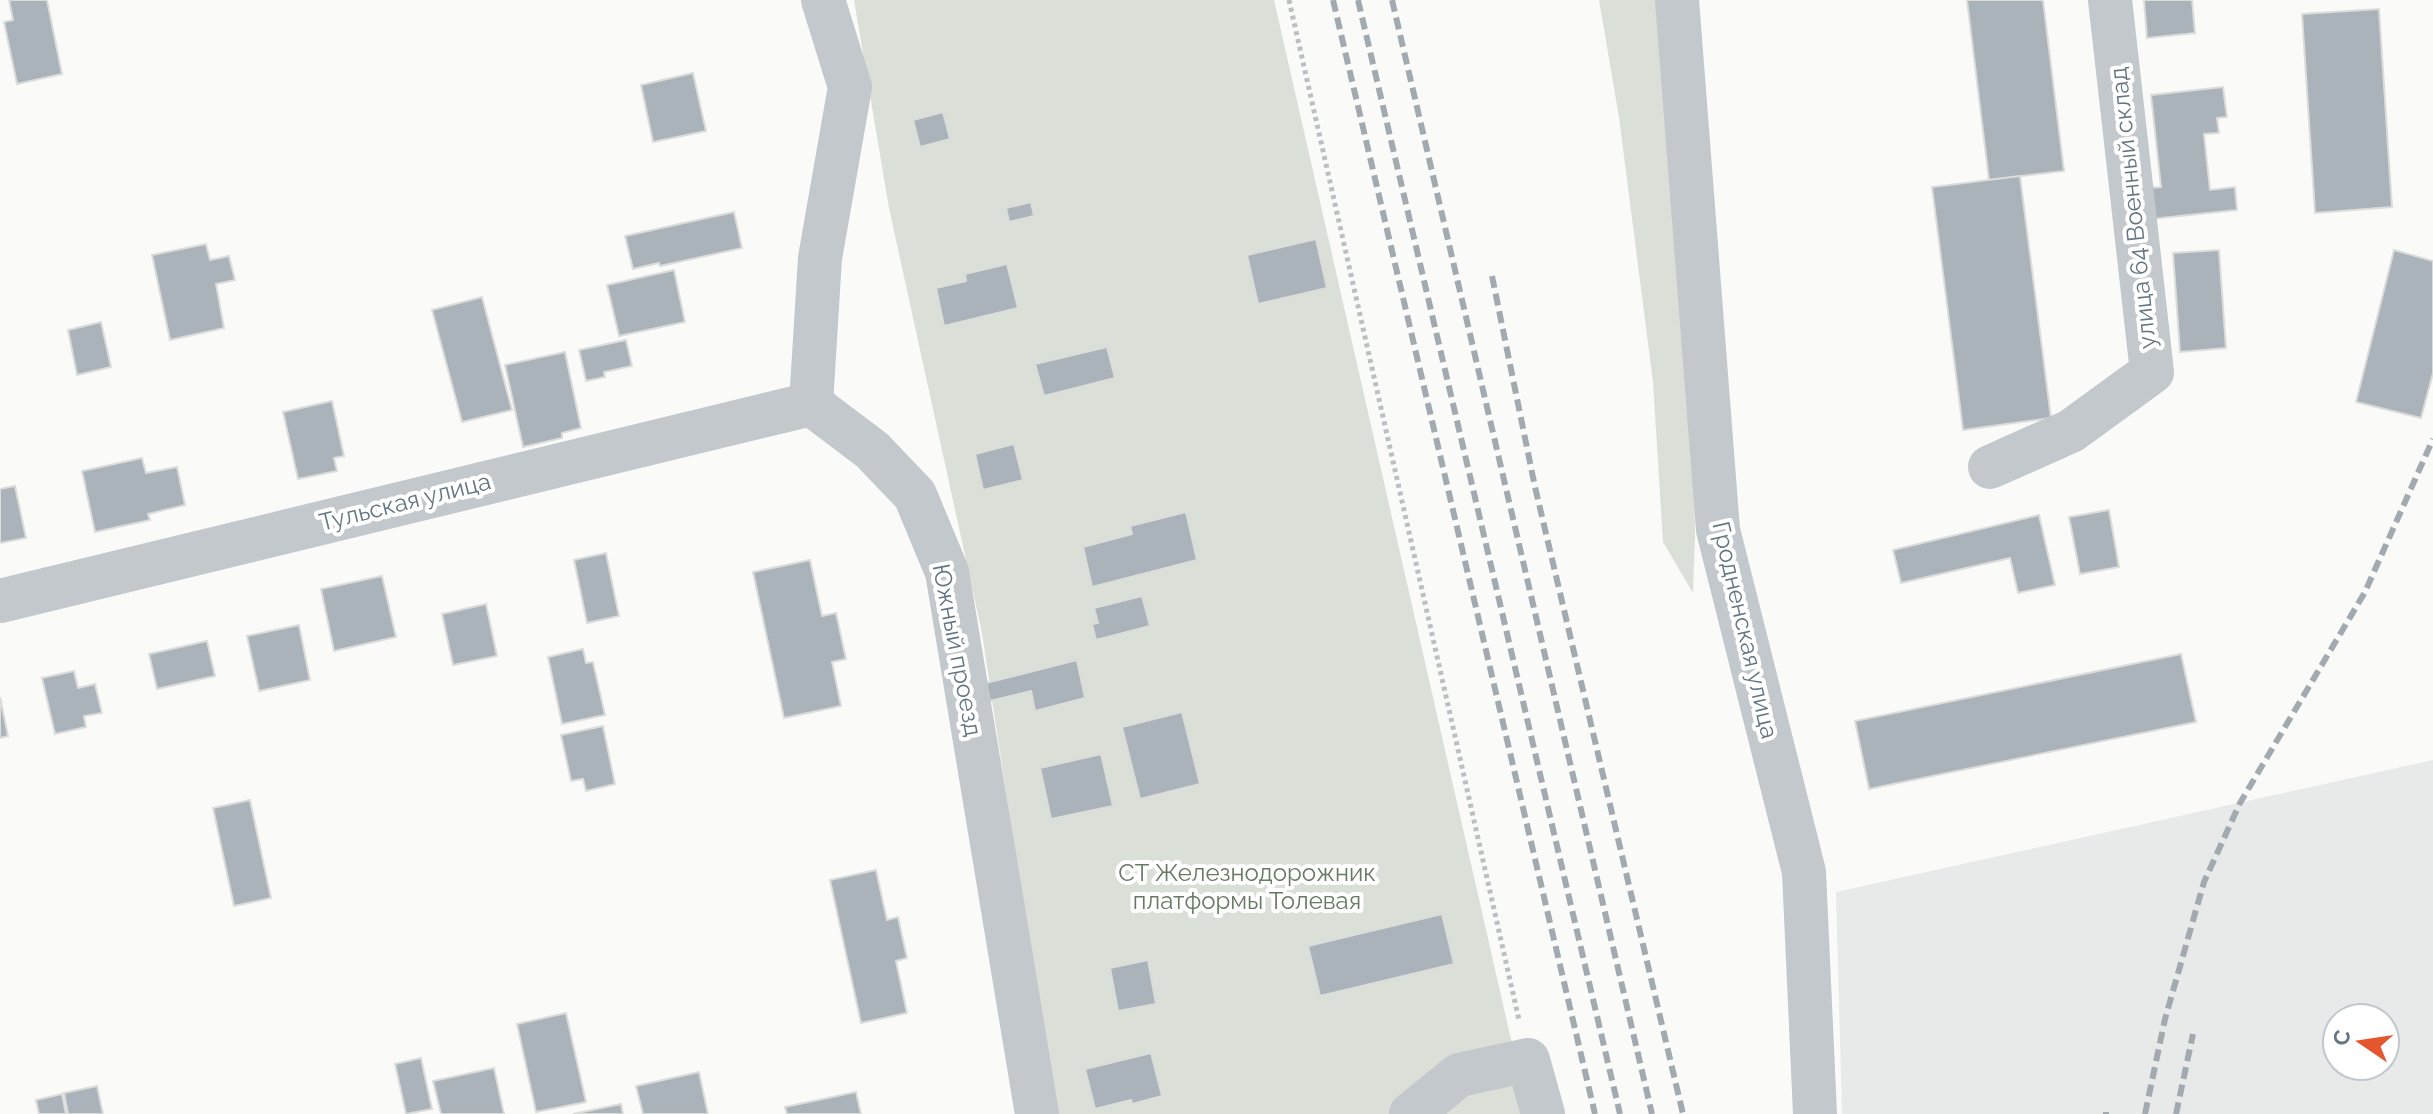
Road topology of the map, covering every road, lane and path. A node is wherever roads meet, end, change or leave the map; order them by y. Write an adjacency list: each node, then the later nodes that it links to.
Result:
1 (823, 0): 5 (street)
2 (1289, 0): 8 (path)
3 (1677, 0): 12 (street, Гродненская улица)
4 (2110, 0): 6 (street, улица 64 Военный склад)
5 (811, 404): 7 (street, Тульская улица); 9 (street, Южный проезд)
6 (1990, 467)
7 (0, 601)
8 (1528, 1060): 10 (street); 11 (street)
9 (1037, 1114)
10 (1411, 1114)
11 (1543, 1114)
12 (1815, 1114)

